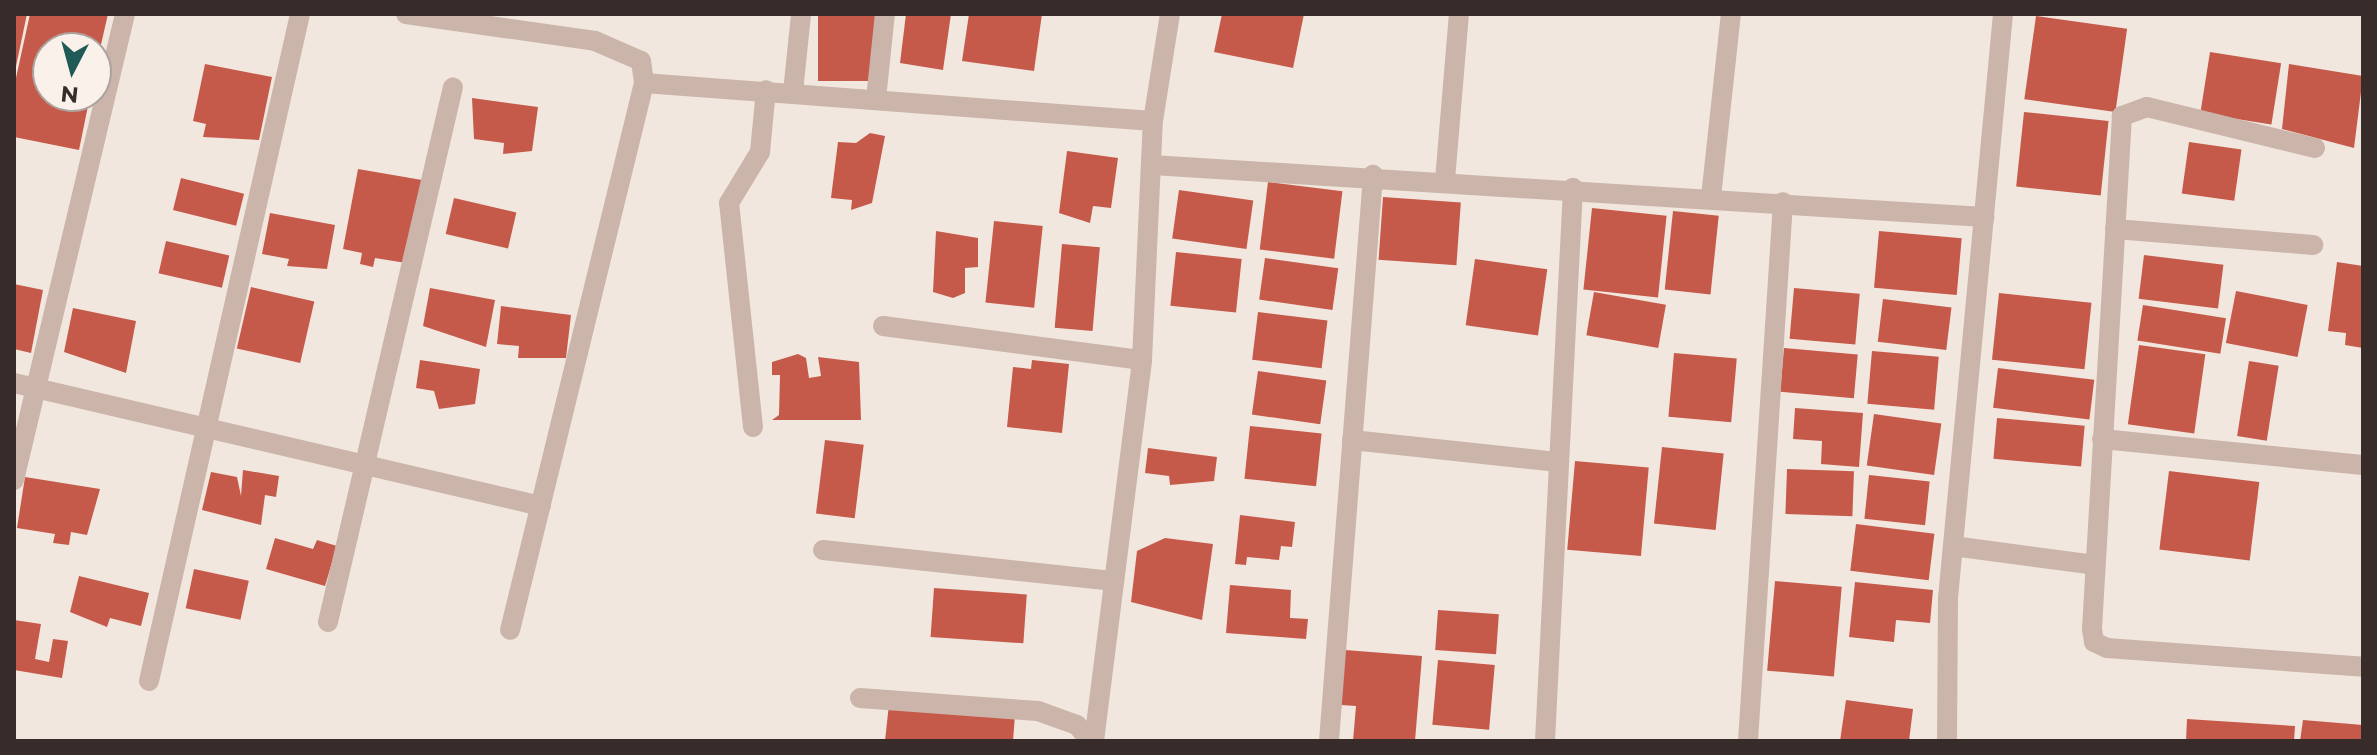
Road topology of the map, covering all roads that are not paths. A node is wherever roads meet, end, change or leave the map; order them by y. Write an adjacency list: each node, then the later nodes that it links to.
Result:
1 (125, 14): 29 (street)
2 (300, 14): 31 (street)
3 (406, 14): 10 (street)
4 (801, 14): 13 (street)
5 (885, 14): 14 (street)
6 (1170, 14): 15 (street)
7 (1459, 14): 19 (street)
8 (1731, 14): 21 (street)
9 (2003, 14): 23 (street)
10 (644, 83): 12 (street); 38 (street)
11 (453, 87): 36 (street)
12 (766, 90): 13 (street); 30 (street)
13 (793, 92): 14 (street)
14 (876, 99): 15 (street)
15 (1153, 121): 17 (street)
16 (2315, 148): 24 (street)
17 (1152, 165): 18 (street); 27 (street)
18 (1373, 175): 19 (street); 33 (street)
19 (1445, 180): 20 (street)
20 (1573, 188): 21 (street); 34 (street)
21 (1711, 197): 22 (street)
22 (1783, 202): 23 (street); 51 (street)
23 (1984, 217): 39 (street)
24 (2115, 229): 25 (street); 32 (street)
25 (2313, 245)
26 (883, 326): 27 (street)
27 (1142, 360): 42 (street)
28 (14, 383): 29 (street)
29 (35, 388): 31 (street); 37 (street)
30 (753, 427)
31 (203, 432): 36 (street); 46 (street)
32 (2102, 439): 35 (street); 41 (street)
33 (1352, 440): 34 (street); 49 (street)
34 (1559, 462): 50 (street)
35 (2363, 465)
36 (366, 468): 38 (street); 43 (street)
37 (14, 480)
38 (541, 506): 44 (street)
39 (1953, 546): 41 (street); 52 (street)
40 (823, 550): 42 (street)
41 (2095, 565): 45 (street)
42 (1114, 581): 48 (street)
43 (328, 622)
44 (510, 630)
45 (2363, 667)
46 (149, 681)
47 (860, 698): 48 (street)
48 (1092, 741)
49 (1329, 741)
50 (1545, 741)
51 (1748, 741)
52 (1947, 741)

